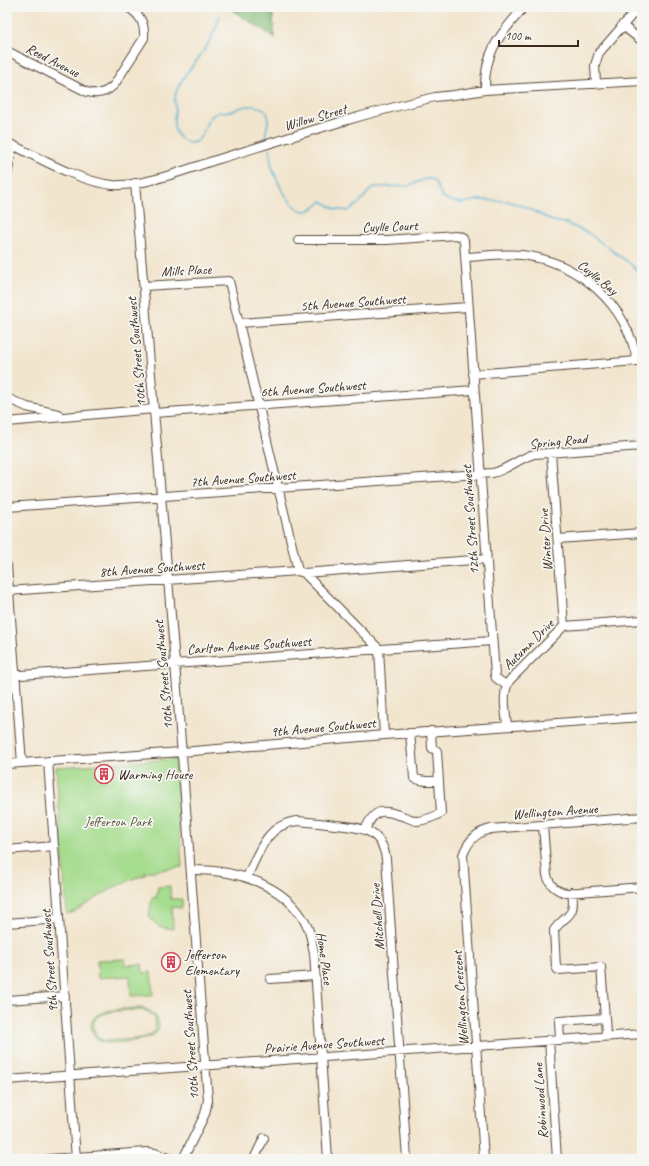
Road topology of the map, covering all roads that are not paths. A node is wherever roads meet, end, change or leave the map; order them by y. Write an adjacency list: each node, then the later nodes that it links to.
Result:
1 (127, 7): 6 (street, Reed Avenue)
2 (524, 7): 9 (street)
3 (638, 7): 4 (street)
4 (622, 26): 5 (street); 8 (street)
5 (642, 41)
6 (7, 51)
7 (642, 81): 8 (street, Willow Street)
8 (596, 84): 9 (street, Willow Street)
9 (485, 90): 12 (street, Willow Street)
10 (10, 144): 11 (street); 12 (street, Willow Street)
11 (7, 175)
12 (135, 183): 15 (street, 10th Street Southwest)
13 (298, 240): 14 (street, Cuylle Court)
14 (465, 257): 16 (street); 18 (street, Cuylle Bay)
15 (144, 286): 17 (street, Mills Place); 22 (street, 10th Street Southwest)
16 (468, 307): 17 (street, 5th Avenue Southwest); 18 (street, 12th Street Southwest)
17 (239, 323): 21 (street)
18 (472, 374): 19 (street, 12th Street Southwest)
19 (474, 390): 21 (street, 6th Avenue Southwest); 27 (street, 12th Street Southwest)
20 (7, 398): 23 (street)
21 (259, 405): 22 (street, 6th Avenue Southwest); 28 (street)
22 (154, 411): 23 (street, 6th Avenue Southwest); 29 (street, 10th Street Southwest)
23 (78, 415): 24 (street, 6th Avenue Southwest)
24 (7, 422)
25 (642, 446): 26 (street, Spring Road)
26 (551, 453): 27 (street, Spring Road); 32 (street, Winter Drive)
27 (480, 474): 28 (street, 7th Avenue Southwest); 33 (street, 12th Street Southwest)
28 (279, 488): 29 (street, 7th Avenue Southwest); 35 (street)
29 (162, 496): 30 (street, 7th Avenue Southwest); 36 (street, 10th Street Southwest)
30 (7, 507)
31 (642, 533): 32 (street)
32 (558, 539): 39 (street, Winter Drive)
33 (486, 559): 35 (street, 8th Avenue Southwest); 40 (street, 12th Street Southwest)
34 (7, 566): 37 (street)
35 (301, 572): 36 (street, 8th Avenue Southwest); 41 (street)
36 (168, 580): 37 (street, 8th Avenue Southwest); 42 (street, 10th Street Southwest)
37 (8, 591): 43 (street)
38 (642, 620): 39 (street, Autumn Drive)
39 (564, 626): 44 (street, Autumn Drive)
40 (492, 641): 41 (street, Carlton Avenue Southwest); 44 (street, 12th Street Southwest)
41 (379, 649): 42 (street, Carlton Avenue Southwest); 49 (street)
42 (175, 663): 43 (street, Carlton Avenue Southwest); 50 (street, 10th Street Southwest)
43 (11, 675): 52 (street)
44 (506, 685): 46 (street)
45 (642, 717): 46 (street, 9th Avenue Southwest)
46 (507, 726): 47 (street, 9th Avenue Southwest)
47 (431, 732): 48 (street, 9th Avenue Southwest); 54 (street)
48 (410, 733): 49 (street, 9th Avenue Southwest); 54 (street)
49 (384, 735): 50 (street, 9th Avenue Southwest)
50 (182, 752): 51 (street, 9th Avenue Southwest); 61 (street, 10th Street Southwest)
51 (48, 761): 52 (street, 9th Avenue Southwest); 59 (street, 9th Street Southwest)
52 (22, 763): 53 (street, 9th Avenue Southwest)
53 (7, 764)
54 (438, 781): 57 (street)
55 (642, 818): 56 (street, Wellington Avenue)
56 (543, 826): 58 (street, Wellington Avenue); 64 (street)
57 (366, 830): 62 (street); 77 (street, Mitchell Drive)
58 (472, 838): 76 (street, Wellington Crescent)
59 (54, 846): 60 (street); 65 (street, 9th Street Southwest)
60 (7, 850)
61 (191, 870): 62 (street, Home Place); 79 (street, 10th Street Southwest)
62 (247, 877): 67 (street, Home Place)
63 (642, 888): 64 (street)
64 (572, 892): 71 (street)
65 (59, 919): 66 (street); 69 (street, 9th Street Southwest)
66 (7, 923)
67 (315, 976): 68 (street); 78 (street, Home Place)
68 (270, 979)
69 (64, 996): 70 (street); 80 (street, 9th Street Southwest)
70 (7, 1000)
71 (605, 1018): 73 (street); 75 (street)
72 (642, 1034): 73 (street, Prairie Avenue Southwest)
73 (606, 1036): 75 (street, Prairie Avenue Southwest)
74 (549, 1040): 75 (street, Prairie Avenue Southwest); 76 (street, Prairie Avenue Southwest); 92 (street, Robinwood Lane)
75 (560, 1040)
76 (476, 1046): 77 (street, Prairie Avenue Southwest); 91 (street, Wellington Crescent)
77 (400, 1052): 78 (street, Prairie Avenue Southwest); 90 (street, Mitchell Drive)
78 (321, 1057): 79 (street, Prairie Avenue Southwest); 89 (street, Home Place)
79 (205, 1065): 80 (street, Prairie Avenue Southwest); 87 (street, 10th Street Southwest)
80 (70, 1075): 81 (street, Prairie Avenue Southwest); 84 (street, 9th Street Southwest)
81 (7, 1080)
82 (264, 1138): 88 (street)
83 (147, 1155): 84 (street); 86 (street)
84 (76, 1158): 85 (street)
85 (49, 1159)
86 (170, 1159)
87 (183, 1159)
88 (254, 1159)
89 (328, 1159)
90 (407, 1159)
91 (484, 1159)
92 (557, 1159)

